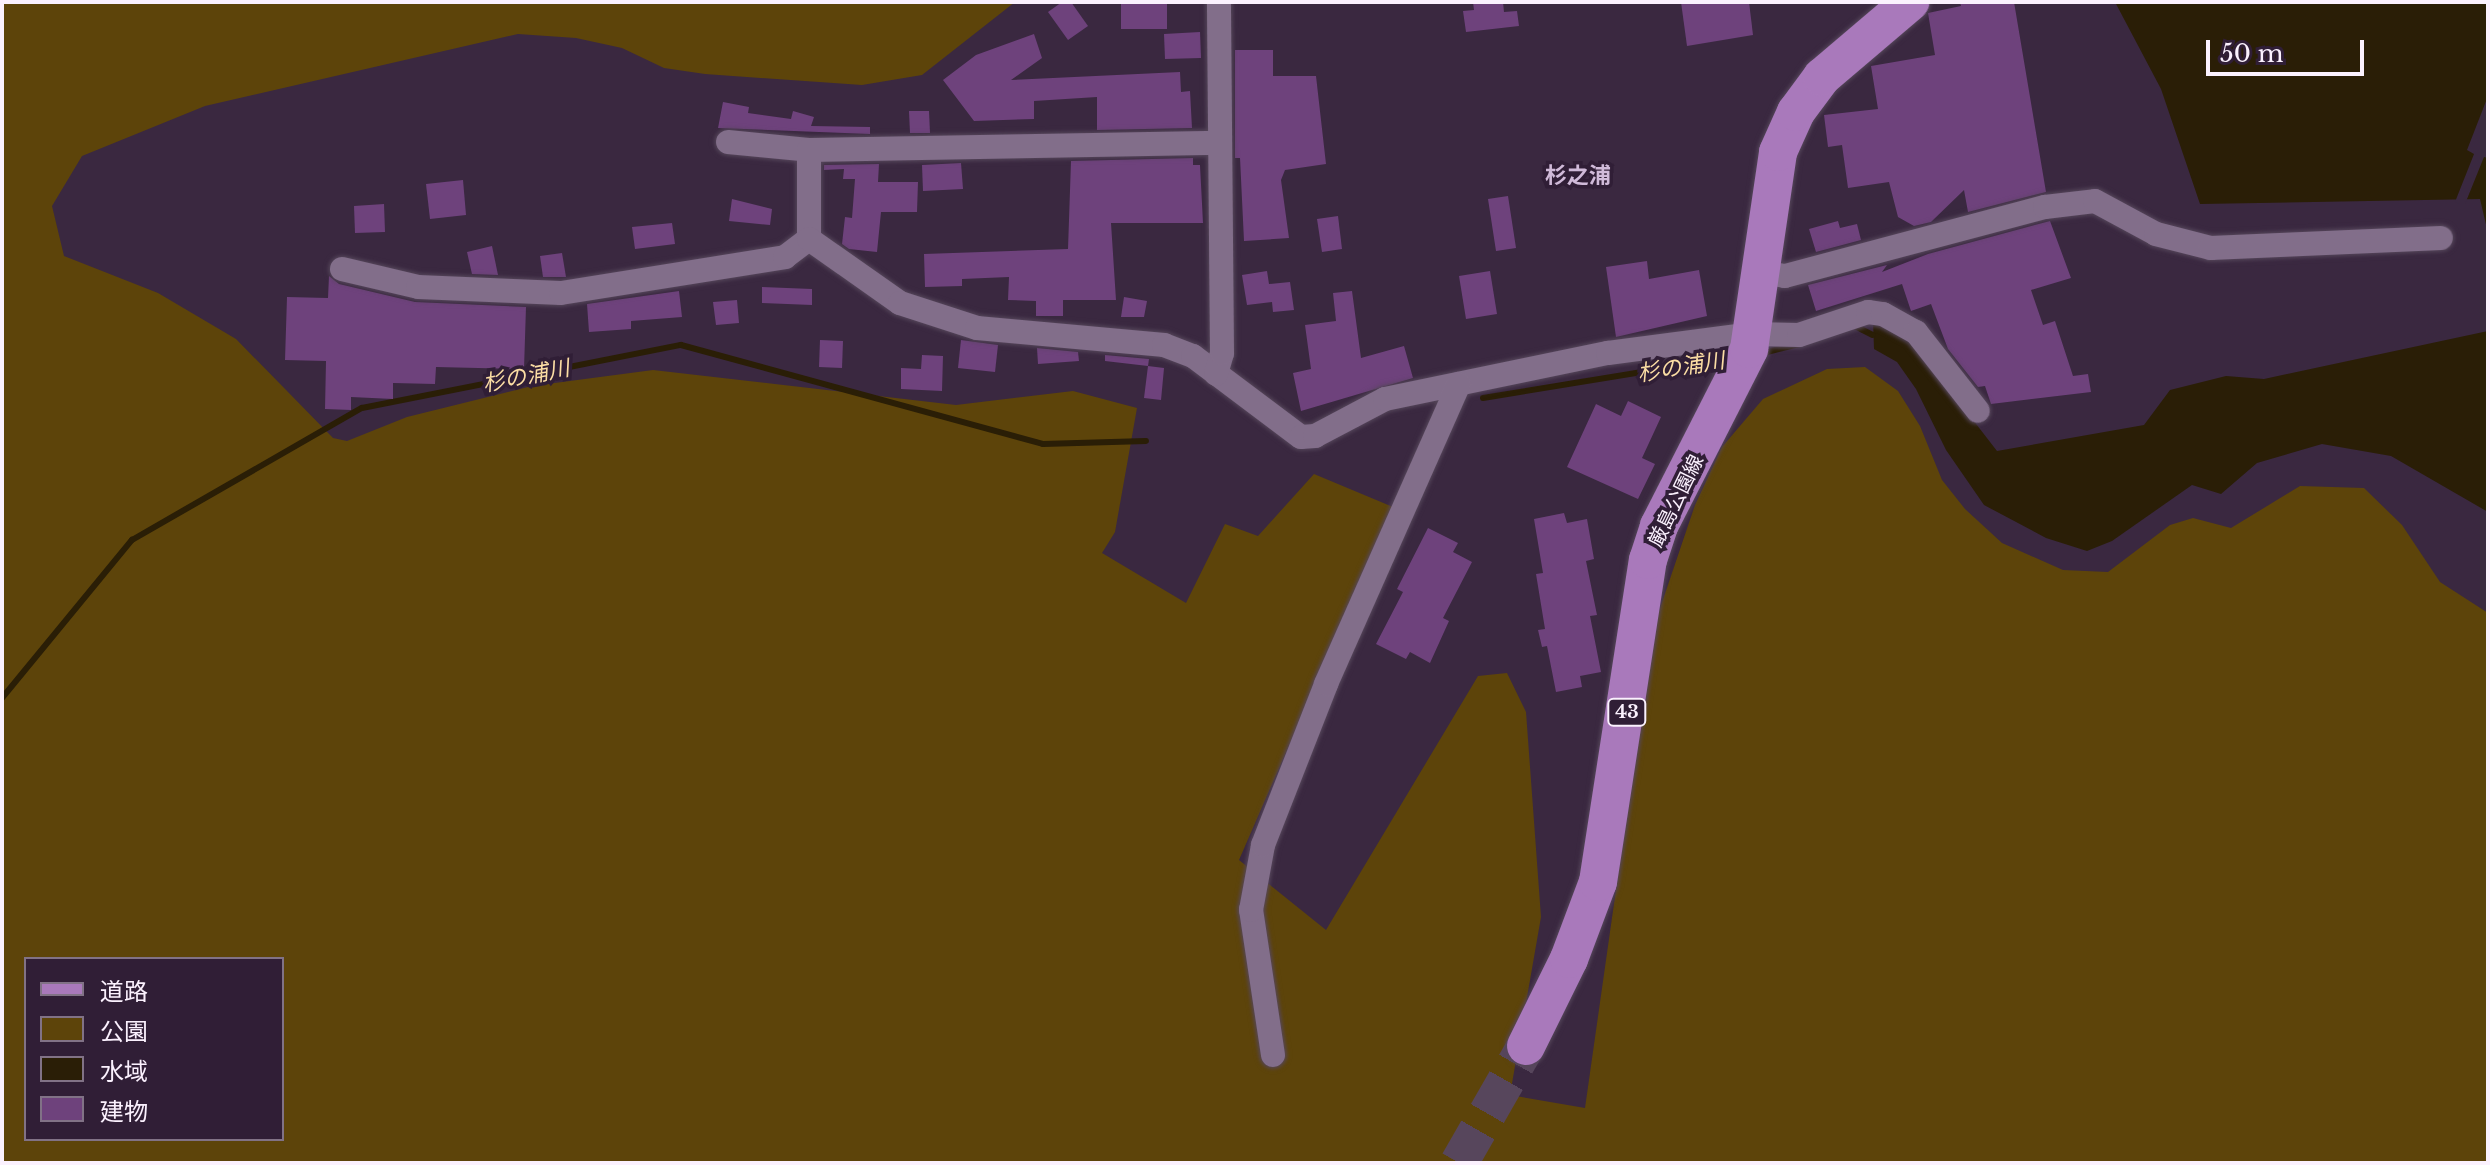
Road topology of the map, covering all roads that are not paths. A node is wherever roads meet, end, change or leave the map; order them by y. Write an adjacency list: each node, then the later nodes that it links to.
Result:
1 (1219, 2): 4 (street)
2 (1910, 2): 9 (main road, 厳島公園線 / 43)
3 (728, 142): 5 (street)
4 (1220, 143): 5 (street); 11 (street)
5 (809, 150): 7 (street)
6 (2441, 238): 9 (street)
7 (809, 239): 8 (street); 11 (street)
8 (342, 269)
9 (1762, 272): 10 (main road, 厳島公園線 / 43)
10 (1746, 356): 12 (street); 13 (street); 14 (main road, 厳島公園線 / 43)
11 (1216, 374): 12 (street)
12 (1459, 384): 15 (street)
13 (1978, 411)
14 (1526, 1046)
15 (1273, 1055)

